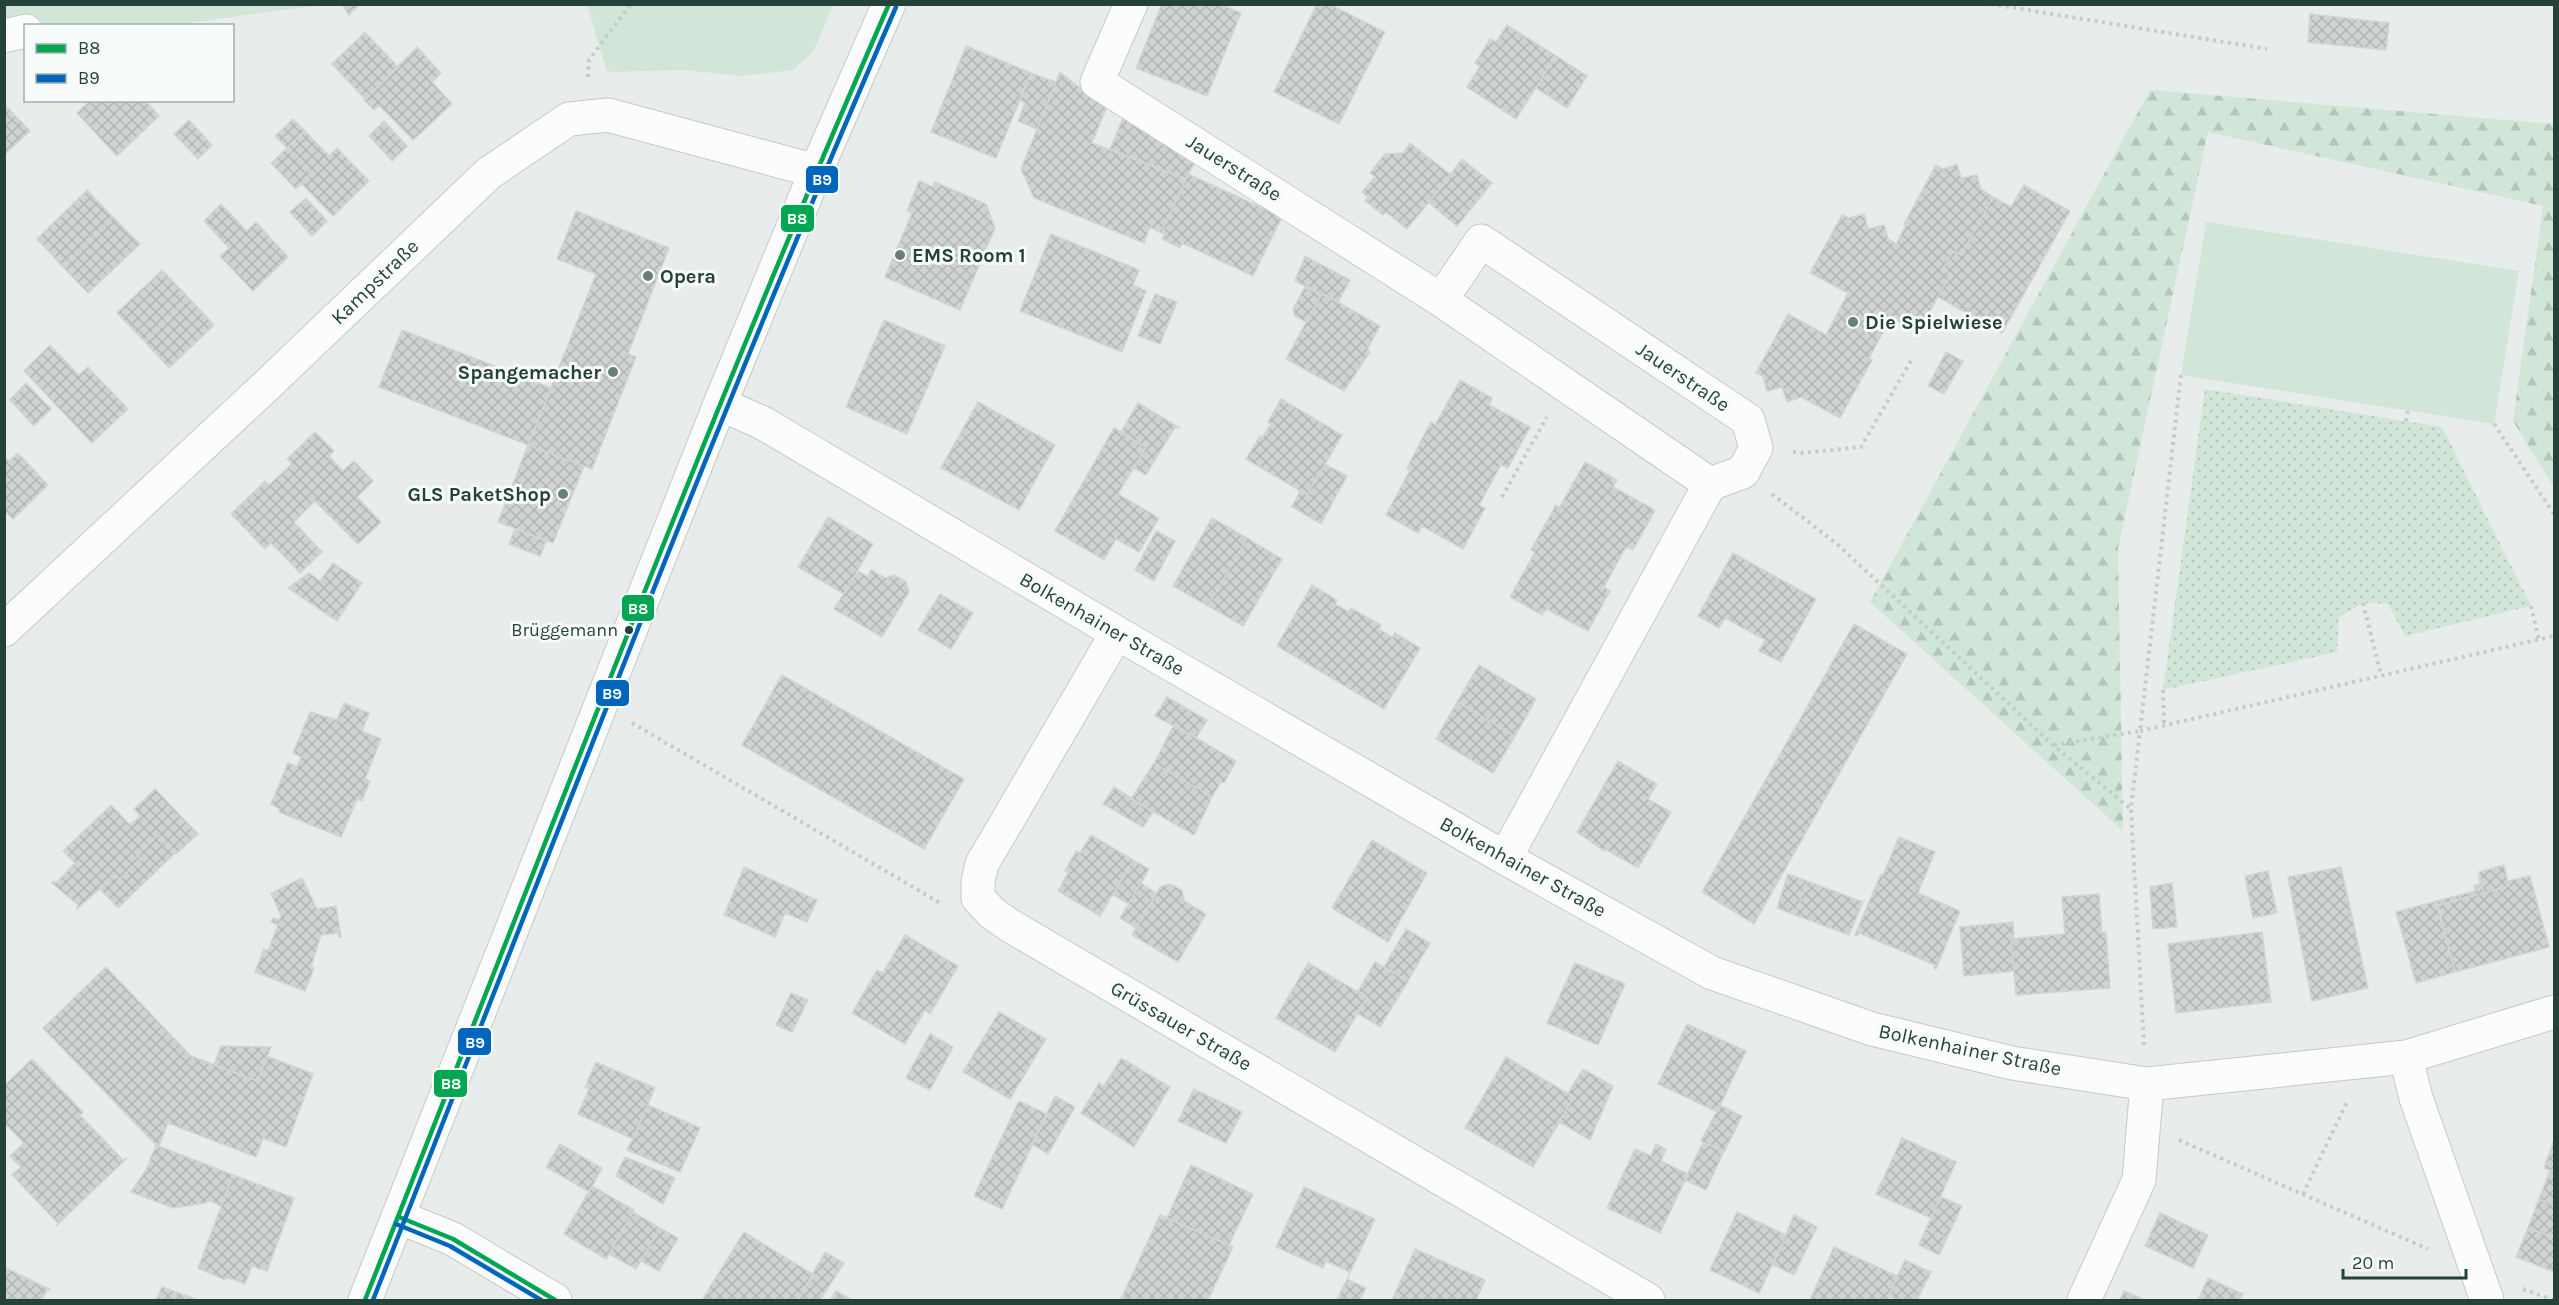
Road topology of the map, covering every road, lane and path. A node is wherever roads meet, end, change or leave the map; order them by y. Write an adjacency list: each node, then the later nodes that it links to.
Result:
1 (631, 4): 8 (path)
2 (889, 4): 9 (street)
3 (1131, 4): 10 (street, Jauerstraße)
4 (1991, 4): 7 (path)
5 (24, 31): 6 (street)
6 (4, 36)
7 (2267, 49)
8 (588, 77)
9 (816, 171): 14 (street); 24 (street, Kampstraße)
10 (1441, 300): 13 (street, Jauerstraße); 18 (street, Jauerstraße)
11 (1912, 359): 18 (path)
12 (2181, 375): 32 (path)
13 (1565, 385): 19 (street, Jauerstraße); 20 (path)
14 (720, 404): 25 (street, Bolkenhainer Straße); 30 (street)
15 (2408, 411): 16 (path)
16 (2406, 421)
17 (2494, 424): 21 (path)
18 (1750, 460): 19 (street); 33 (path)
19 (1710, 484): 35 (street)
20 (1502, 497)
21 (2554, 514)
22 (2363, 603): 28 (path)
23 (2531, 606): 27 (path)
24 (4, 630)
25 (1117, 633): 35 (street, Bolkenhainer Straße); 36 (street)
26 (2554, 636): 27 (path)
27 (2539, 640): 28 (path)
28 (2381, 675): 31 (path)
29 (2163, 690): 31 (path)
30 (601, 705): 36 (path); 43 (street)
31 (2164, 724): 32 (path)
32 (2140, 731): 33 (path); 34 (path)
33 (2053, 745): 34 (path)
34 (2131, 808): 40 (path)
35 (1505, 858): 40 (street, Bolkenhainer Straße)
36 (978, 898): 47 (street, Grüssauer Straße)
37 (2554, 1012): 38 (street, Bolkenhainer Straße)
38 (2406, 1057): 39 (street, Bolkenhainer Straße); 44 (street)
39 (2368, 1061): 40 (street, Bolkenhainer Straße); 42 (path)
40 (2147, 1084): 41 (street)
41 (2143, 1124): 42 (path); 48 (street)
42 (2303, 1194): 44 (path)
43 (399, 1217): 45 (street); 46 (street)
44 (2482, 1286): 49 (path)
45 (365, 1300)
46 (555, 1300)
47 (1648, 1300)
48 (2084, 1300)
49 (2553, 1300)

